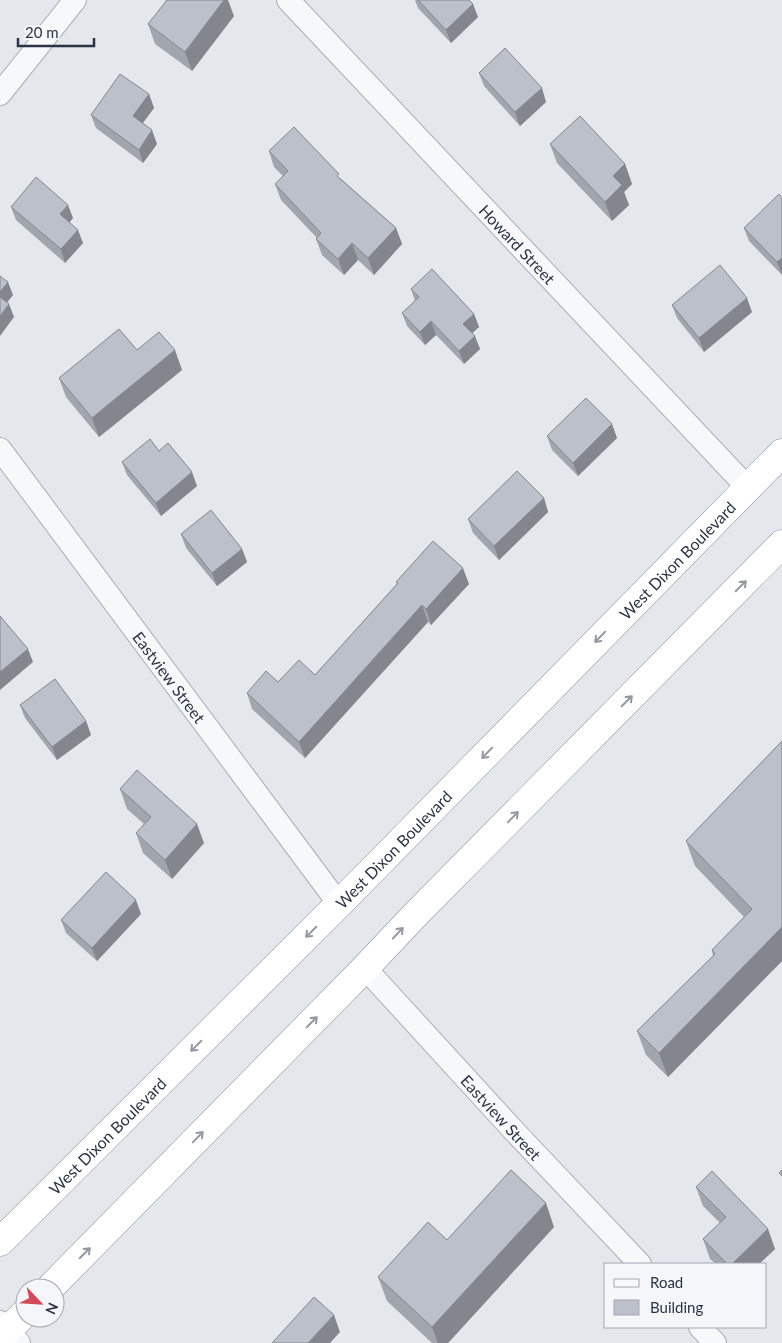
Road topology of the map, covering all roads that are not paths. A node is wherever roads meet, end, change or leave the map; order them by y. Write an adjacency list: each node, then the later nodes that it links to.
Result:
1 (76, 0): 3 (street)
2 (288, 0): 6 (street, Howard Street)
3 (0, 94)
4 (0, 449): 8 (street, Eastview Street)
5 (782, 453): 6 (highway, West Dixon Boulevard)
6 (746, 487): 8 (highway, West Dixon Boulevard, one-way to 8)
7 (782, 544): 9 (highway, one-way to 7)
8 (338, 904): 10 (highway, West Dixon Boulevard, one-way to 10)
9 (365, 968): 11 (street, Eastview Street); 12 (highway, one-way to 9)
10 (0, 1242)
11 (639, 1263)
12 (60, 1278)
13 (701, 1328): 14 (street)
14 (715, 1343)

